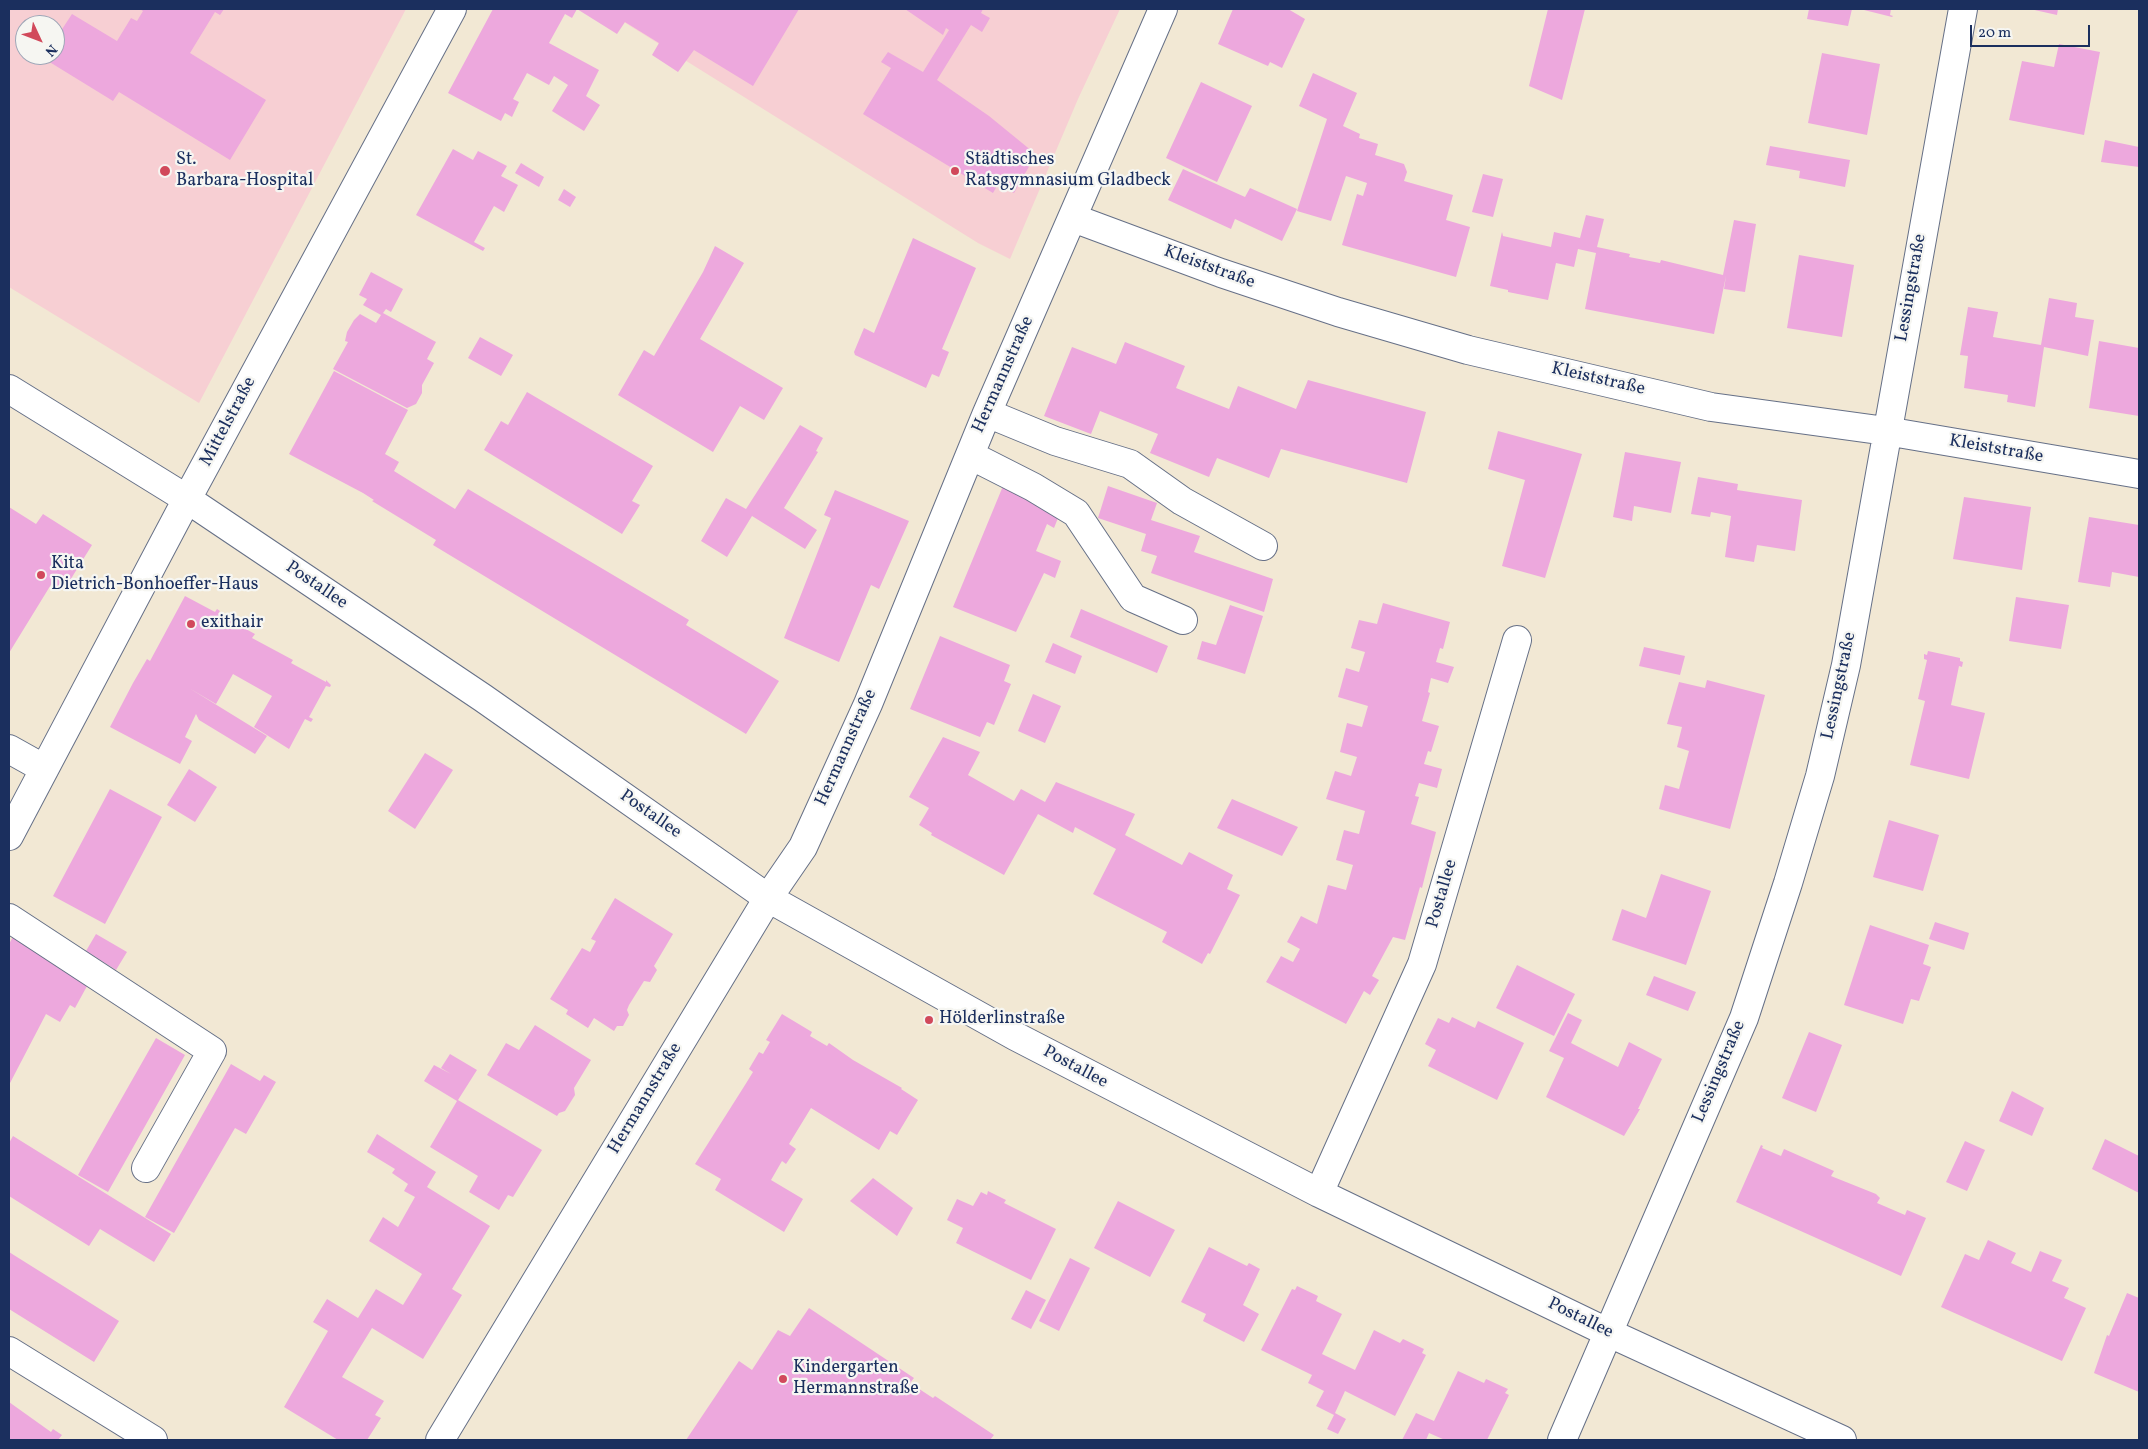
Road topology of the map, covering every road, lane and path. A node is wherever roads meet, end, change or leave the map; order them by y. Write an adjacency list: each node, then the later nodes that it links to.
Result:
1 (452, 9): 10 (street, Mittelstraße)
2 (1163, 9): 4 (street, Hermannstraße)
3 (1963, 9): 7 (street, Lessingstraße)
4 (1073, 218): 6 (street, Hermannstraße); 7 (street, Kleiststraße)
5 (9, 389): 10 (street, Postallee)
6 (987, 413): 8 (street, Hermannstraße); 11 (street)
7 (1886, 431): 9 (street, Kleiststraße); 21 (street, Lessingstraße)
8 (970, 455): 12 (street); 17 (street, Hermannstraße)
9 (2139, 474)
10 (187, 499): 15 (street, Mittelstraße); 17 (street, Postallee)
11 (1263, 546)
12 (1183, 620)
13 (1518, 640): 20 (street, Postallee)
14 (9, 750): 15 (street)
15 (43, 768): 16 (street, Mittelstraße)
16 (9, 836)
17 (768, 898): 20 (street, Postallee); 24 (street, Hermannstraße)
18 (9, 918): 19 (street)
19 (146, 1168)
20 (1319, 1193): 21 (street, Postallee)
21 (1607, 1332): 25 (street); 26 (street, Postallee)
22 (9, 1351): 23 (street)
23 (153, 1440)
24 (440, 1440)
25 (1562, 1440)
26 (1842, 1440)

